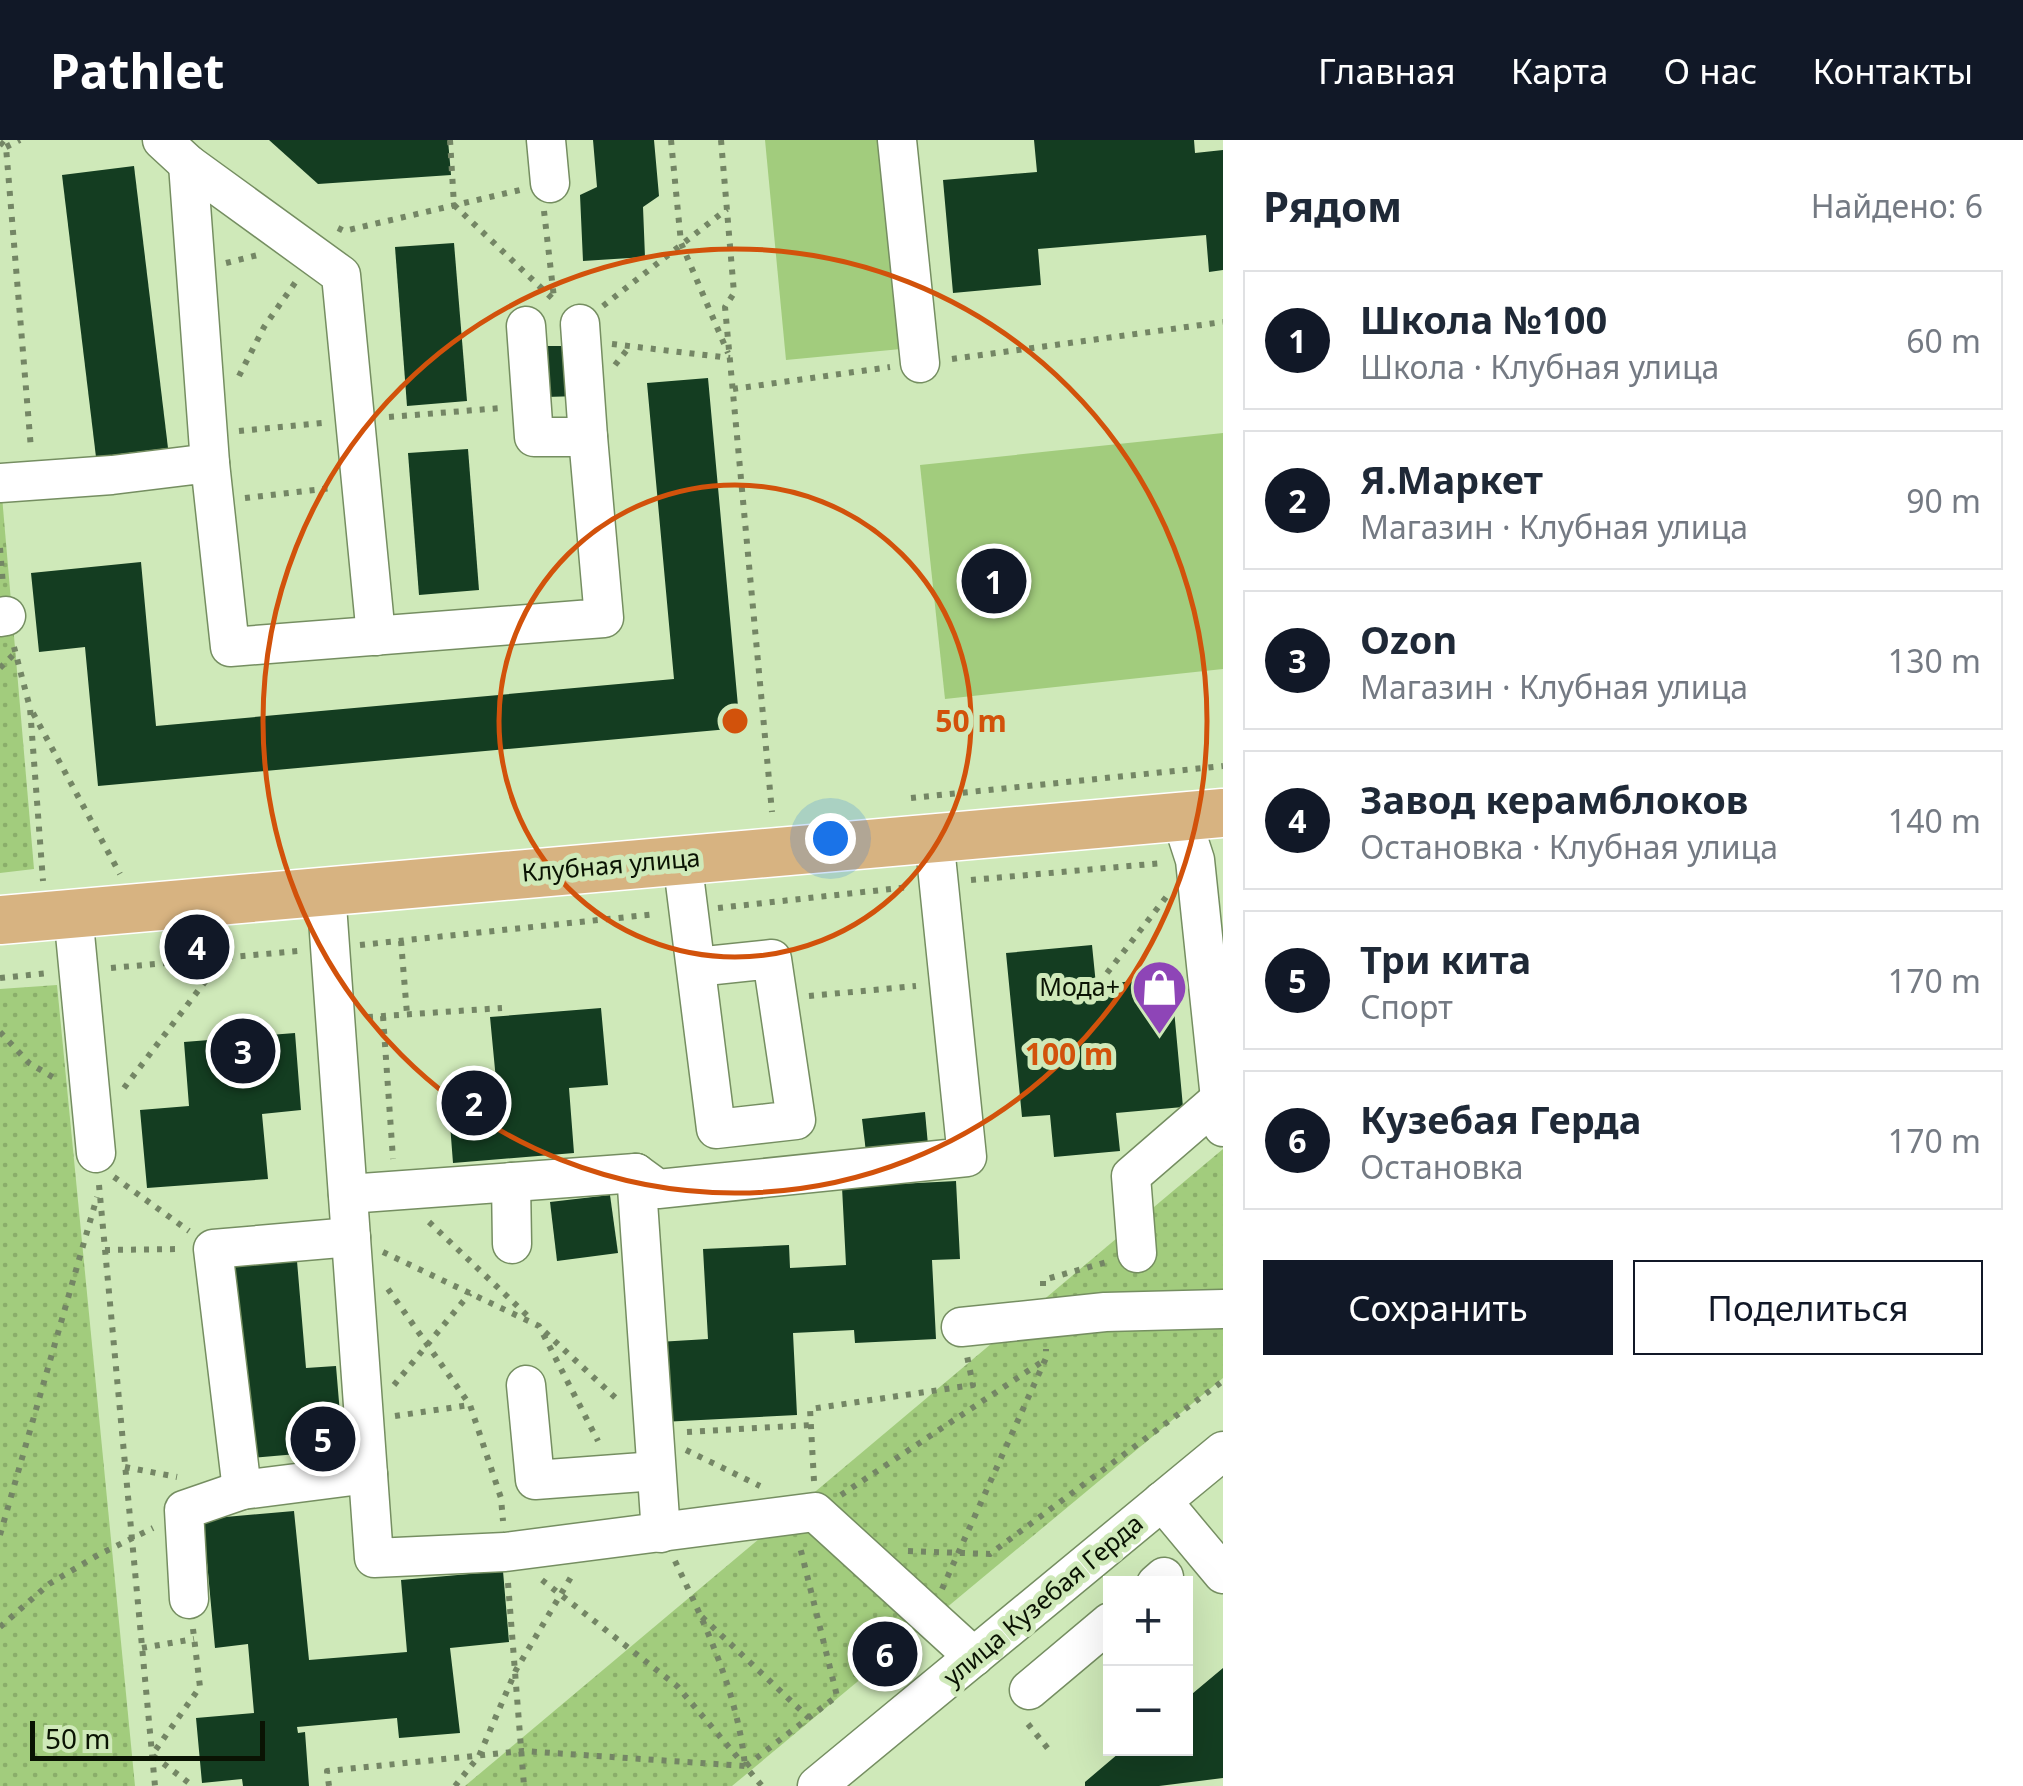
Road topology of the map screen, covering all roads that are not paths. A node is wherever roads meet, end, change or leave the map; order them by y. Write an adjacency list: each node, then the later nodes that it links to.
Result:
1 (546, 140): 4 (street)
2 (896, 140): 7 (street)
3 (175, 152): 9 (street); 11 (street)
4 (546, 184)
5 (567, 312): 8 (street)
6 (526, 326): 8 (street)
7 (920, 363)
8 (587, 419): 11 (street)
9 (209, 449): 10 (street); 11 (street)
10 (17, 482)
11 (376, 636)
12 (922, 817): 13 (main road, Клубная улица); 14 (main road, Клубная улица); 21 (street)
13 (1200, 830): 19 (street)
14 (682, 859): 15 (main road, Клубная улица); 18 (street)
15 (326, 891): 16 (main road, Клубная улица); 23 (street)
16 (66, 899): 17 (main road, Клубная улица); 20 (street)
17 (0, 920)
18 (696, 968): 18 (street)
19 (1221, 1100): 26 (street)
20 (94, 1136)
21 (636, 1174): 22 (street); 31 (street)
22 (511, 1182): 23 (street); 25 (street)
23 (348, 1194): 24 (street)
24 (351, 1236): 32 (street); 33 (street)
25 (512, 1244)
26 (1137, 1253)
27 (1223, 1308): 28 (street)
28 (961, 1327)
29 (526, 1385): 31 (street)
30 (1223, 1452): 34 (street, улица Кузебая Герда)
31 (655, 1453): 35 (street)
32 (368, 1474): 33 (street); 35 (street)
33 (242, 1490): 38 (street)
34 (1162, 1502): 36 (street, улица Кузебая Герда); 37 (street)
35 (661, 1533): 41 (street)
36 (1076, 1574): 39 (street); 41 (street, улица Кузебая Герда)
37 (1223, 1574)
38 (189, 1599)
39 (1103, 1611)
40 (1103, 1626): 42 (street)
41 (974, 1657): 43 (street, улица Кузебая Герда)
42 (1029, 1690)
43 (841, 1779)

